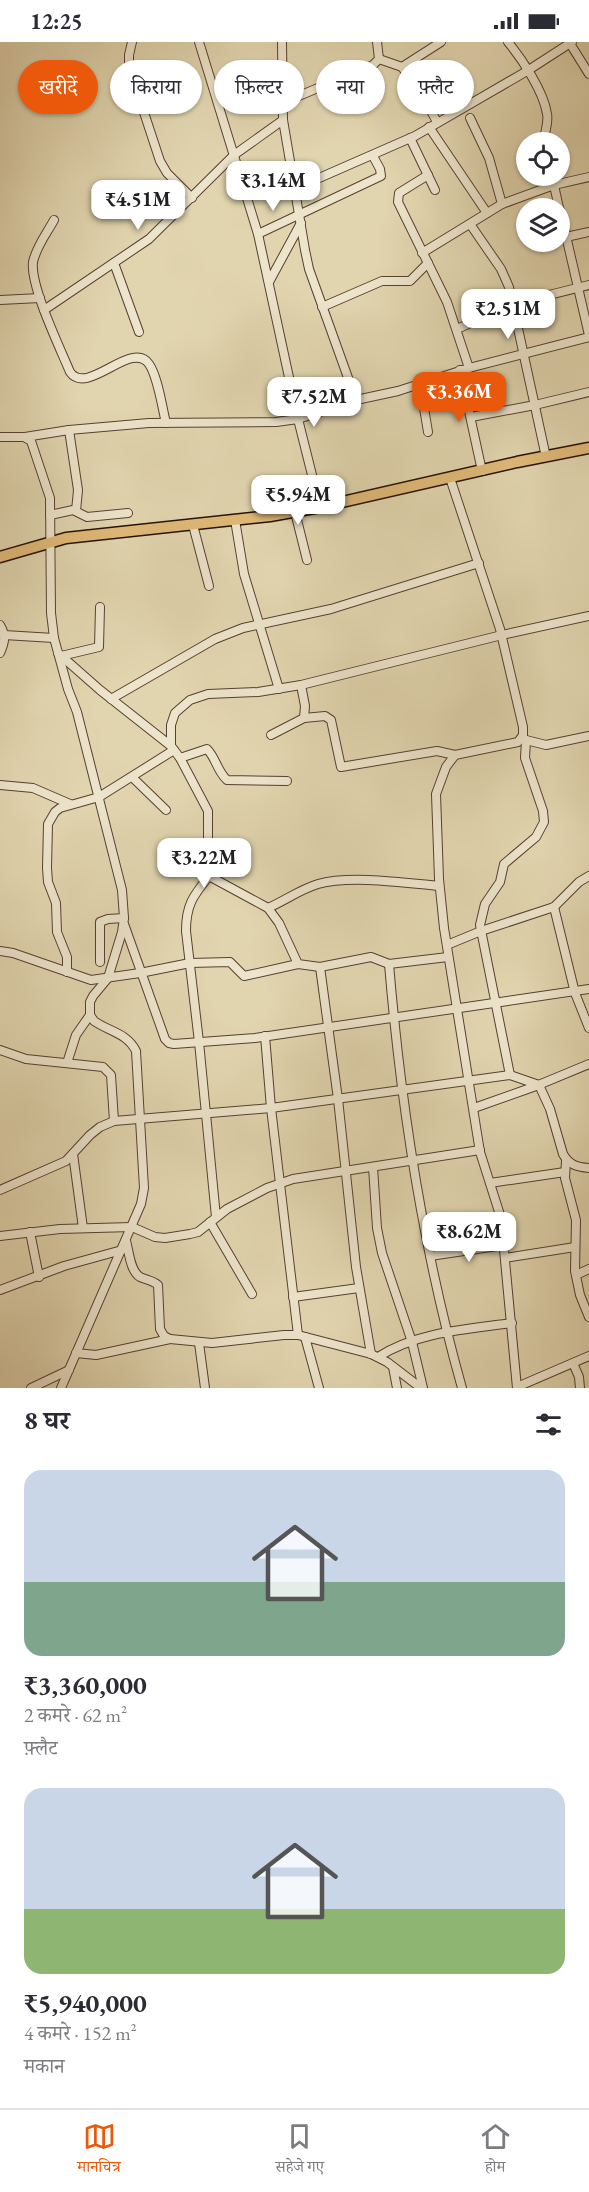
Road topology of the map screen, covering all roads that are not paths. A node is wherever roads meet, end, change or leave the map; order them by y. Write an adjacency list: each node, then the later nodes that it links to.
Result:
1 (132, 42): 31 (street)
2 (199, 42): 23 (street)
3 (282, 42): 9 (street)
4 (378, 42): 8 (street)
5 (441, 42): 10 (street)
6 (508, 42): 12 (street)
7 (570, 43): 12 (street); 13 (street)
8 (379, 59): 11 (street); 14 (street)
9 (282, 60)
10 (414, 60)
11 (397, 66)
12 (527, 71): 19 (street); 21 (street)
13 (589, 74)
14 (304, 94)
15 (283, 114): 18 (street)
16 (433, 114): 19 (street)
17 (470, 118): 32 (street)
18 (283, 120): 23 (street); 29 (street)
19 (437, 122): 20 (street)
20 (429, 127): 22 (street); 34 (street)
21 (546, 132)
22 (410, 138): 24 (street); 25 (street)
23 (234, 155): 31 (street); 39 (street)
24 (373, 156): 29 (street); 33 (street)
25 (428, 175): 30 (street); 42 (street)
26 (589, 177): 27 (street)
27 (570, 181)
28 (551, 186): 32 (street)
29 (294, 189): 33 (street)
30 (435, 190)
31 (192, 198): 43 (street)
32 (501, 204): 34 (street)
33 (300, 213): 36 (street); 39 (street)
34 (487, 213): 37 (street)
35 (54, 220): 48 (street)
36 (301, 223): 45 (street); 51 (street)
37 (470, 224): 42 (street); 50 (street)
38 (589, 232): 40 (street)
39 (258, 234): 45 (street)
40 (570, 236)
41 (570, 252): 47 (street)
42 (422, 253): 44 (street)
43 (114, 263): 52 (street); 54 (street)
44 (428, 263): 51 (street); 53 (street)
45 (269, 282): 63 (street)
46 (589, 285): 47 (street)
47 (579, 287): 50 (street); 55 (street)
48 (40, 298): 49 (street); 52 (street)
49 (0, 300)
50 (513, 304): 53 (street); 56 (street)
51 (322, 307): 60 (street)
52 (44, 310): 64 (street)
53 (457, 329): 57 (street)
54 (139, 332)
55 (589, 336): 56 (street)
56 (524, 355): 57 (street); 61 (street)
57 (464, 369): 58 (street); 62 (street)
58 (420, 384): 60 (street); 66 (street)
59 (589, 392): 61 (street)
60 (356, 400): 63 (street)
61 (535, 405): 62 (street); 70 (street)
62 (471, 417): 71 (street)
63 (298, 419): 64 (street); 73 (street)
64 (166, 423): 65 (street)
65 (69, 430): 68 (street); 74 (street)
66 (428, 432)
67 (0, 437): 68 (street)
68 (24, 437): 77 (street)
69 (589, 448): 70 (main road)
70 (546, 457): 71 (main road)
71 (482, 471): 72 (main road)
72 (450, 478): 73 (main road); 83 (street)
73 (320, 507): 75 (main road)
74 (76, 511): 76 (street); 77 (street)
75 (295, 512): 78 (main road); 82 (street)
76 (128, 513)
77 (50, 515): 80 (street)
78 (235, 520): 79 (main road); 87 (street)
79 (193, 525): 80 (main road); 84 (street)
80 (49, 542): 81 (main road); 91 (street)
81 (0, 557)
82 (307, 560)
83 (479, 563): 87 (street); 90 (street)
84 (209, 586)
85 (100, 608): 93 (street)
86 (589, 616): 90 (street)
87 (260, 624): 95 (street); 96 (street)
88 (0, 625): 89 (street)
89 (4, 635): 91 (street); 92 (street)
90 (501, 635): 94 (street); 100 (street)
91 (54, 638): 93 (street)
92 (0, 652)
93 (60, 655): 96 (street); 107 (street)
94 (301, 686): 95 (street); 97 (street)
95 (279, 689): 101 (street)
96 (111, 699): 101 (street)
97 (304, 718): 98 (street); 102 (street)
98 (271, 735)
99 (589, 736): 100 (street)
100 (524, 739): 102 (street); 116 (street)
101 (172, 748): 103 (street); 104 (street)
102 (455, 755): 112 (street)
103 (180, 758): 105 (street); 110 (street)
104 (132, 777): 107 (street); 109 (street)
105 (287, 781)
106 (0, 785): 108 (street)
107 (99, 797): 108 (street); 115 (street)
108 (70, 804): 125 (street)
109 (166, 810)
110 (209, 876): 114 (street); 121 (street)
111 (589, 876): 113 (street)
112 (440, 886): 114 (street); 117 (street)
113 (554, 907): 116 (street); 129 (street)
114 (268, 908): 122 (street)
115 (124, 920): 120 (street); 126 (street); 127 (street)
116 (481, 932): 117 (street); 130 (street)
117 (447, 945): 119 (street)
118 (0, 951): 125 (street)
119 (448, 957): 123 (street); 131 (street)
120 (100, 962)
121 (190, 963): 122 (street); 126 (street); 137 (street)
122 (298, 964): 124 (street)
123 (389, 964): 124 (street); 133 (street)
124 (320, 967): 134 (street)
125 (67, 972): 127 (street)
126 (140, 973): 127 (street); 137 (street)
127 (108, 978): 132 (street)
128 (589, 989): 129 (street)
129 (575, 993): 130 (street); 135 (street)
130 (496, 1003): 131 (street); 141 (street)
131 (458, 1009): 133 (street); 142 (street)
132 (90, 1015): 139 (street); 149 (street)
133 (393, 1018): 134 (street); 144 (street)
134 (329, 1027): 136 (street); 145 (street)
135 (589, 1028)
136 (266, 1036): 137 (street); 146 (street)
137 (199, 1042): 148 (street)
138 (0, 1050): 139 (street)
139 (67, 1063): 150 (street)
140 (589, 1064): 143 (street)
141 (510, 1075): 142 (street); 143 (street)
142 (470, 1081): 144 (street); 147 (street)
143 (539, 1085): 147 (street); 154 (street)
144 (403, 1090): 145 (street); 153 (street)
145 (338, 1099): 146 (street); 157 (street)
146 (272, 1108): 148 (street); 160 (street)
147 (474, 1108): 151 (street)
148 (207, 1114): 149 (street); 162 (street)
149 (141, 1120): 150 (street); 163 (street)
150 (114, 1121): 152 (street)
151 (480, 1149): 153 (street); 159 (street)
152 (74, 1154): 161 (street); 164 (street)
153 (413, 1160): 155 (street); 170 (street)
154 (566, 1161): 156 (street); 158 (street)
155 (373, 1167): 157 (street); 184 (street)
156 (589, 1168)
157 (346, 1172): 160 (street); 175 (street)
158 (565, 1172): 159 (street); 169 (street)
159 (490, 1182): 168 (street)
160 (280, 1183): 162 (street); 178 (street)
161 (0, 1190)
162 (213, 1219): 163 (street); 177 (street)
163 (132, 1227): 164 (street); 167 (street)
164 (83, 1228): 165 (street)
165 (30, 1232): 166 (street); 174 (street)
166 (0, 1236)
167 (124, 1245): 174 (street); 183 (street); 186 (street)
168 (504, 1245): 170 (street); 171 (street)
169 (576, 1247): 171 (street); 173 (street)
170 (430, 1256): 181 (street)
171 (505, 1258): 180 (street)
172 (589, 1269): 173 (street)
173 (576, 1275): 179 (street)
174 (39, 1277): 176 (street)
175 (359, 1288): 178 (street); 187 (street)
176 (0, 1290)
177 (252, 1294)
178 (293, 1297): 182 (street)
179 (589, 1317)
180 (512, 1323): 181 (street); 199 (street)
181 (447, 1333): 184 (street); 198 (street)
182 (301, 1336): 185 (street); 187 (street); 195 (street)
183 (170, 1339): 185 (street); 186 (street)
184 (412, 1342): 187 (street); 197 (street)
185 (199, 1343): 194 (street)
186 (76, 1353): 191 (street)
187 (374, 1356): 190 (street)
188 (589, 1356): 189 (street)
189 (573, 1363): 199 (street); 200 (street)
190 (393, 1367): 196 (street); 197 (street)
191 (69, 1370): 192 (street); 193 (street)
192 (31, 1388)
193 (61, 1388)
194 (204, 1388)
195 (319, 1388)
196 (397, 1388)
197 (422, 1388)
198 (462, 1388)
199 (517, 1388)
200 (580, 1388)

